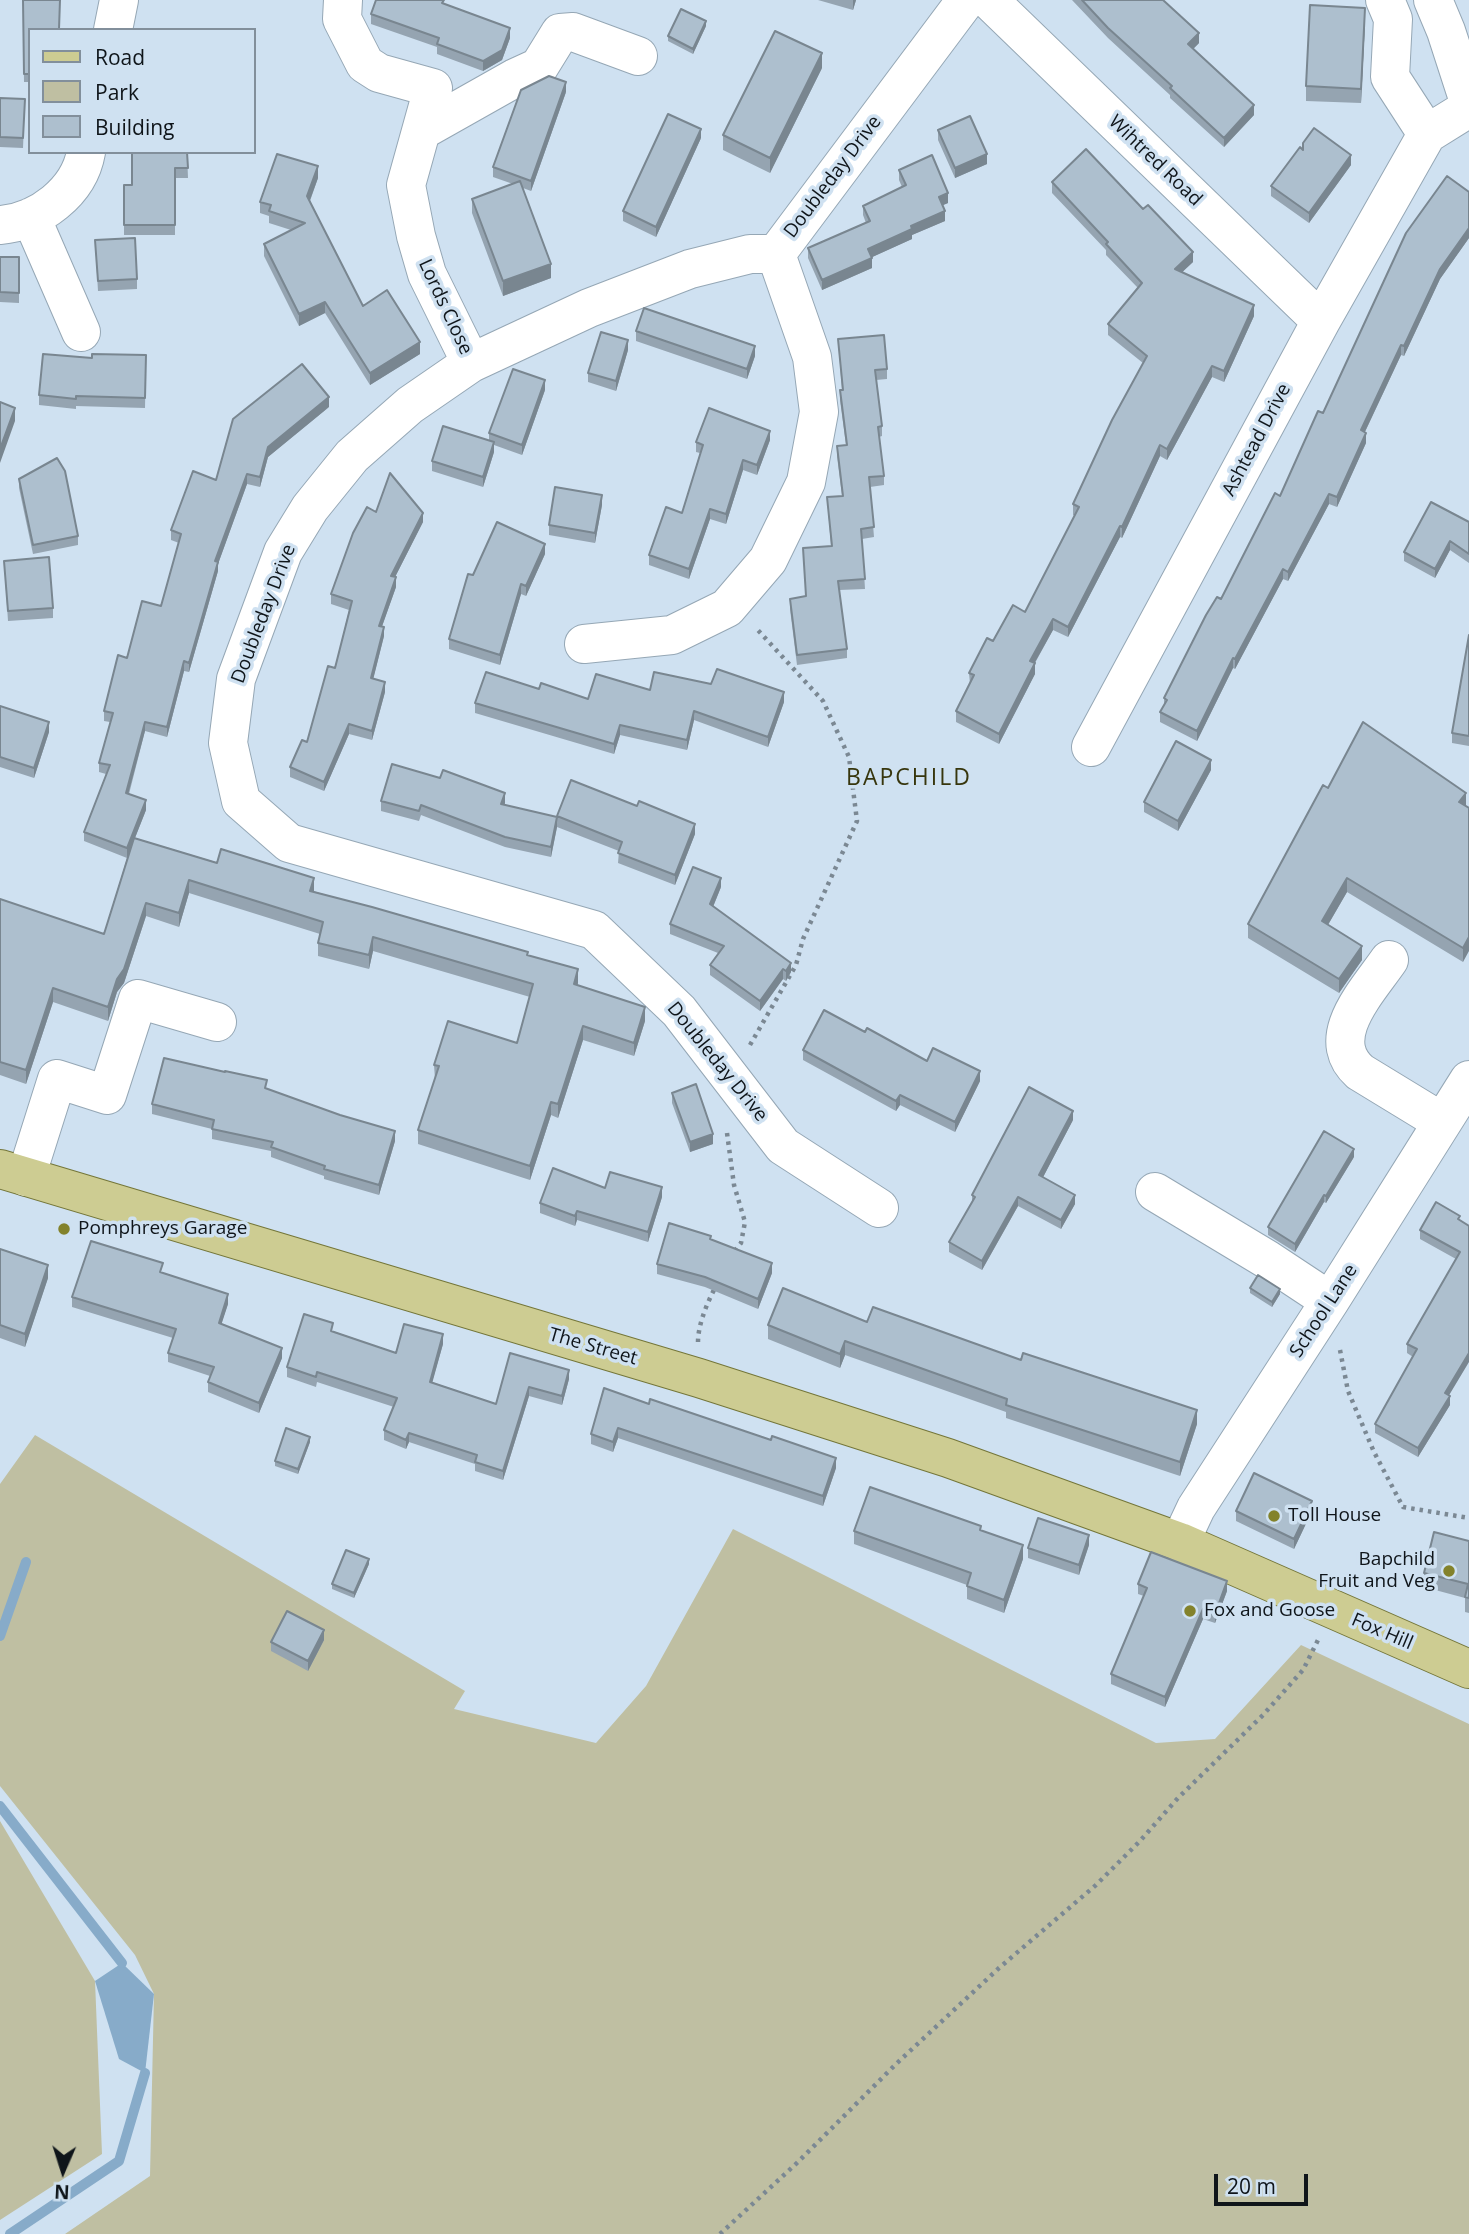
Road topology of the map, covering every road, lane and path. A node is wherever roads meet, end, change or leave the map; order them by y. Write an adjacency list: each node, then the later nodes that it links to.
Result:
1 (119, 0): 7 (street)
2 (343, 0): 11 (street, Lords Close)
3 (966, 0): 15 (street, Doubleday Drive)
4 (989, 0): 16 (street, Wihtred Road)
5 (1385, 0): 12 (street)
6 (1433, 0): 9 (street)
7 (113, 28)
8 (638, 55): 11 (street)
9 (1469, 102)
10 (1469, 108): 12 (street, Ashtead Drive)
11 (421, 131): 18 (street, Lords Close)
12 (1427, 134): 16 (street, Ashtead Drive)
13 (85, 154): 14 (street)
14 (16, 221): 17 (street)
15 (776, 254): 18 (street, Doubleday Drive); 19 (street)
16 (1321, 321): 21 (street, Ashtead Drive)
17 (80, 332)
18 (471, 363): 25 (street, Doubleday Drive)
19 (727, 608): 20 (street); 25 (path)
20 (584, 644)
21 (1091, 747)
22 (1389, 960): 26 (street)
23 (217, 1022): 27 (street)
24 (1469, 1080): 26 (street, School Lane)
25 (748, 1100): 29 (street, Doubleday Drive); 30 (path)
26 (1442, 1122): 32 (street, School Lane)
27 (13, 1173): 33 (main road, The Street)
28 (1154, 1192): 32 (street)
29 (879, 1208)
30 (729, 1262)
31 (719, 1280): 33 (path)
32 (1330, 1301): 34 (path); 35 (street, School Lane)
33 (699, 1378): 35 (main road, The Street)
34 (1469, 1518)
35 (1180, 1542): 36 (main road, Fox Hill)
36 (1332, 1611): 37 (main road, Fox Hill); 38 (path)
37 (1469, 1670)
38 (720, 2234)

